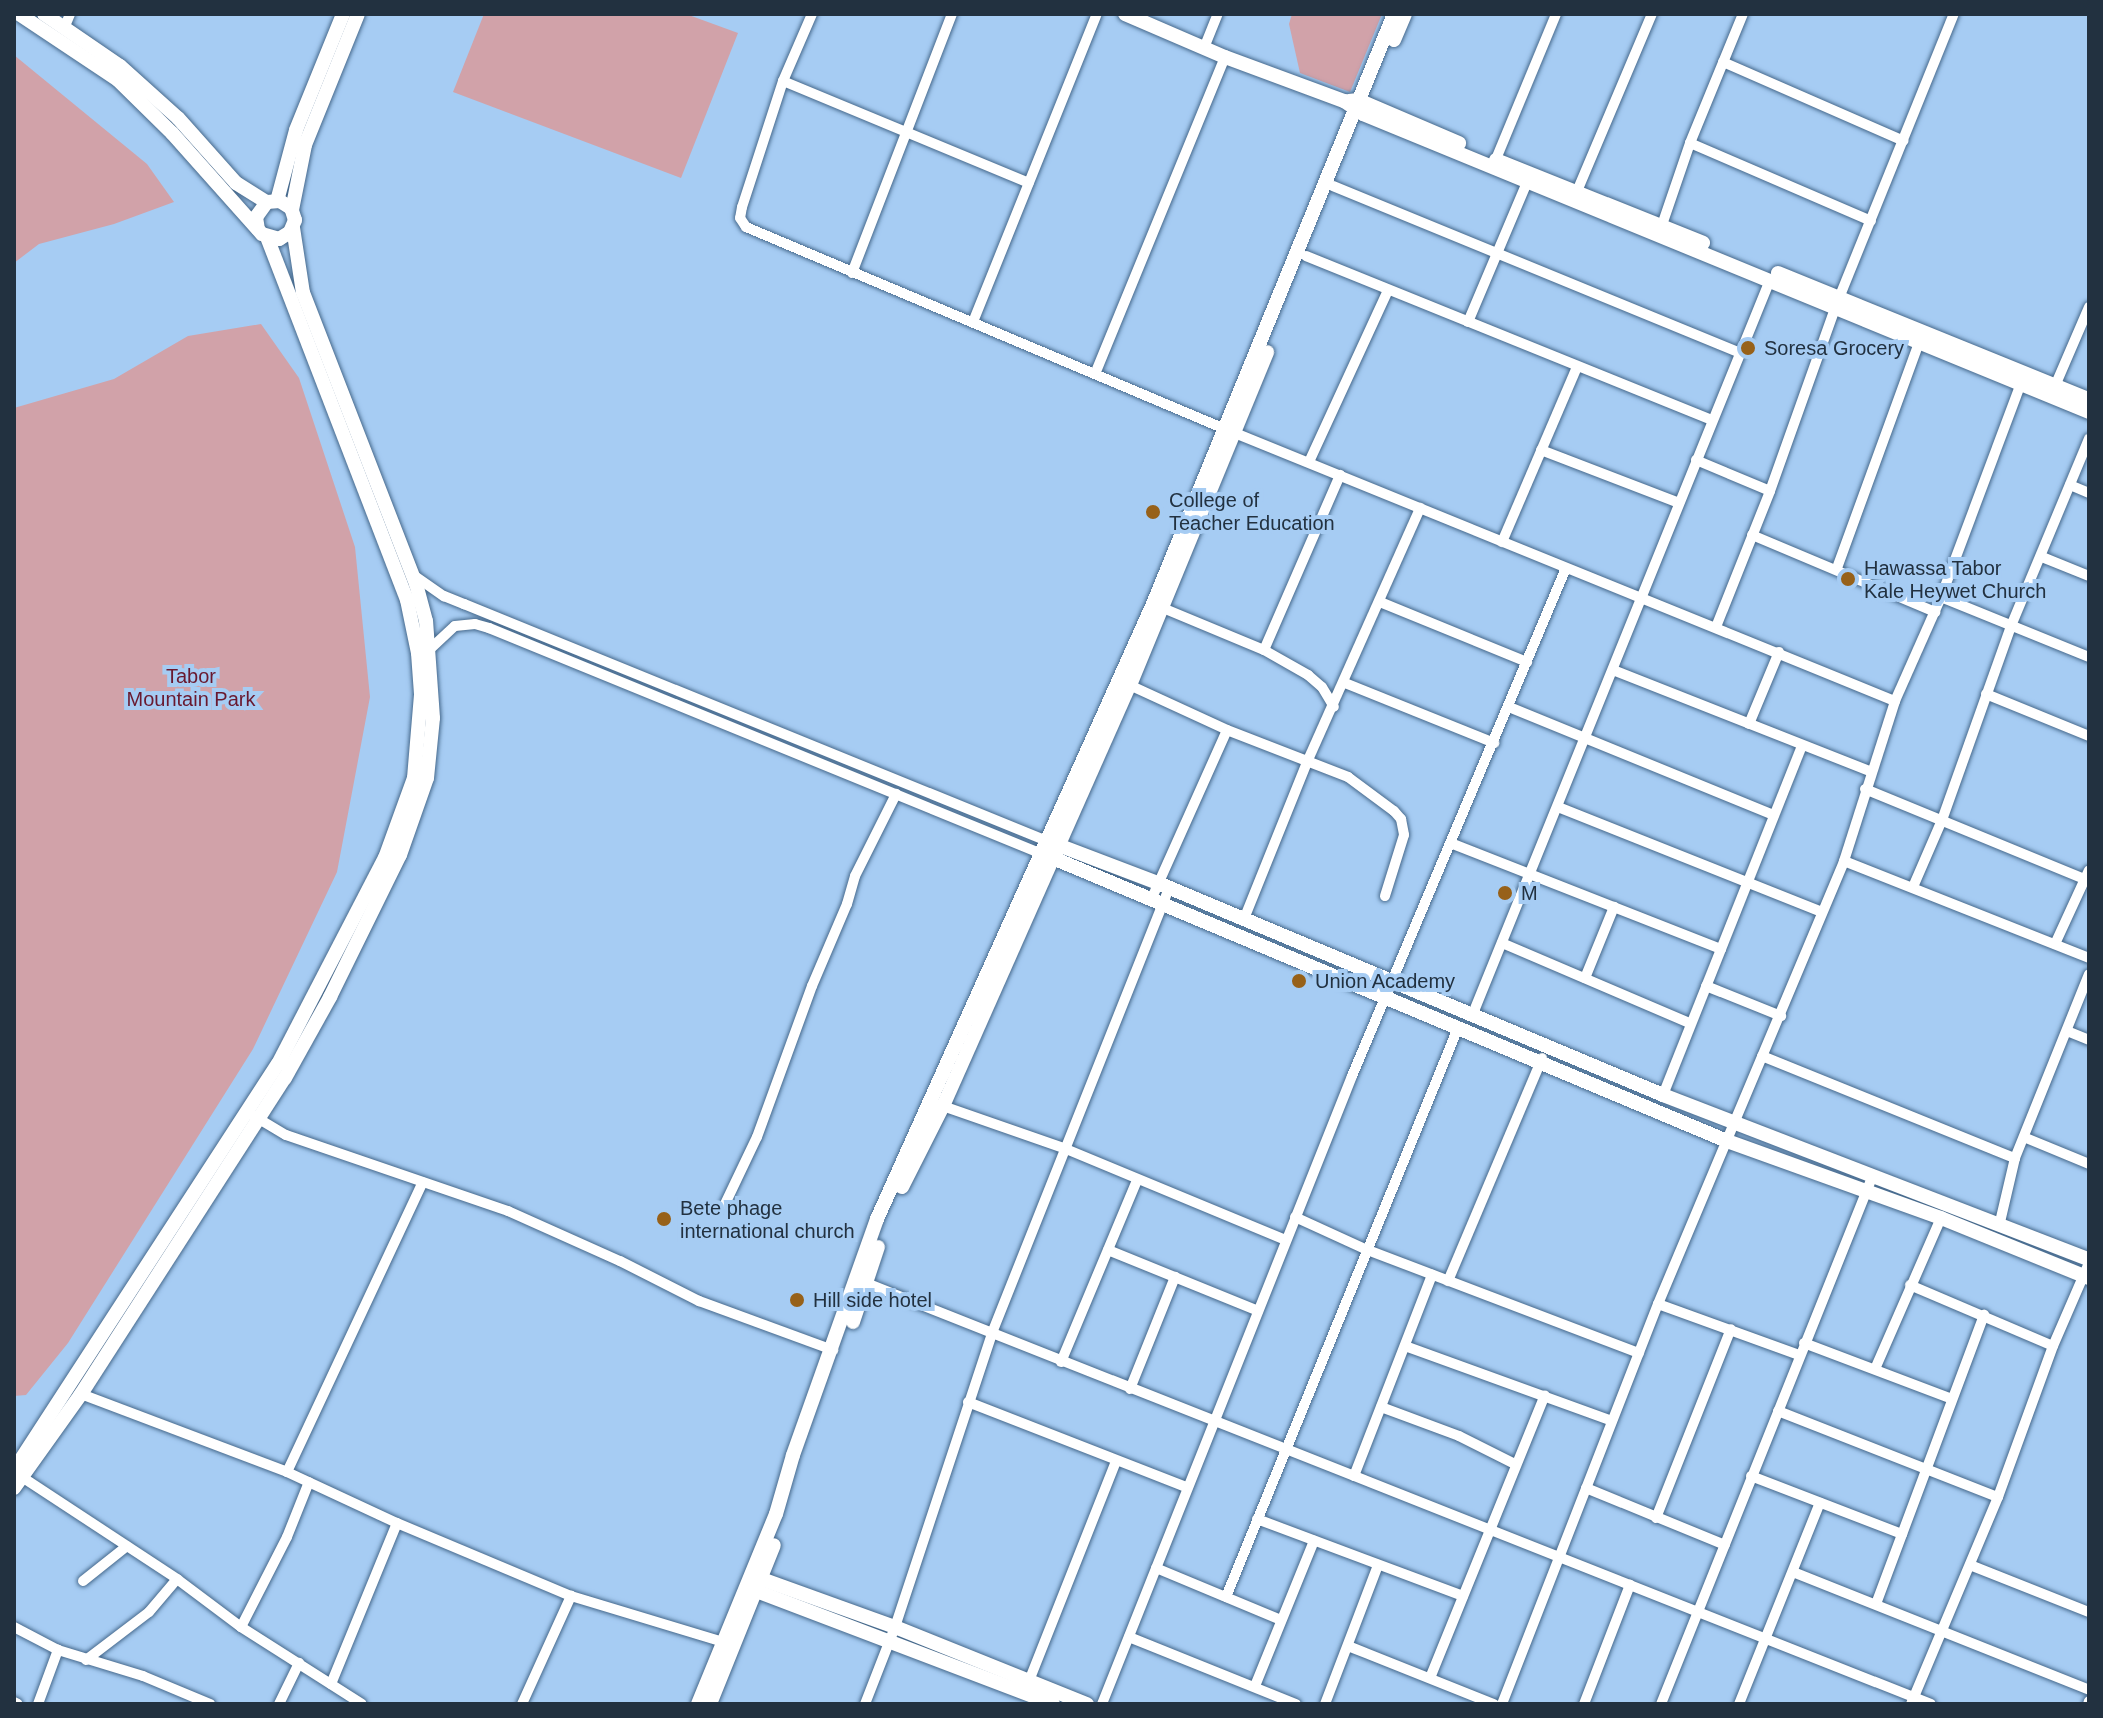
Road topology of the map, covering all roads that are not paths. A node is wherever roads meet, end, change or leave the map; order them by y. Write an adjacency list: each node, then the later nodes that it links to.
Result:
1 (19, 14): 35 (street)
2 (44, 14): 16 (street)
3 (343, 14): 30 (street)
4 (358, 14): 31 (street)
5 (812, 14): 20 (street)
6 (952, 14): 22 (street)
7 (1097, 14): 27 (street)
8 (1126, 14): 17 (street)
9 (1218, 14): 17 (street)
10 (1394, 14): 21 (street)
11 (1405, 14): 21 (street)
12 (1556, 14): 25 (street)
13 (1652, 14): 29 (street)
14 (1743, 14): 19 (street)
15 (1954, 14): 23 (street)
16 (68, 20): 30 (street)
17 (1204, 48): 18 (street)
18 (1225, 57): 21 (street); 48 (street)
19 (1723, 62): 23 (street); 24 (street)
20 (783, 81): 22 (street); 38 (street)
21 (1357, 106): 25 (street); 26 (street); 28 (street); 54 (street)
22 (904, 132): 27 (street); 38 (street)
23 (1904, 141): 32 (street)
24 (1690, 143): 32 (street); 33 (street)
25 (1496, 159): 29 (street)
26 (1527, 182): 29 (street); 36 (street)
27 (1029, 183): 43 (street)
28 (1333, 186): 36 (street); 37 (street)
29 (1576, 196): 33 (street); 39 (street)
30 (272, 201): 31 (street); 35 (street)
31 (292, 210): 34 (street)
32 (1871, 221): 41 (street)
33 (1662, 225): 41 (street)
34 (293, 228): 35 (street); 70 (street)
35 (262, 233): 127 (street)
36 (1496, 253): 44 (street); 46 (street)
37 (1306, 256): 40 (street); 54 (street)
38 (852, 273): 43 (street)
39 (1770, 280): 41 (street); 46 (street)
40 (1388, 290): 44 (street); 58 (street)
41 (1838, 303): 45 (street); 49 (street); 61 (street)
42 (2088, 311): 50 (street)
43 (973, 322): 48 (street)
44 (1468, 322): 47 (street)
45 (1919, 343): 49 (street); 69 (street)
46 (1740, 353): 53 (street)
47 (1577, 367): 53 (street); 56 (street)
48 (1095, 374): 54 (street)
49 (2022, 379): 50 (street); 52 (street); 72 (street)
50 (2055, 386): 51 (street)
51 (2089, 399)
52 (2089, 412)
53 (1712, 420): 57 (street)
54 (1230, 431): 58 (street); 75 (street)
55 (2089, 439): 60 (street)
56 (1541, 450): 63 (street); 66 (street)
57 (1696, 460): 61 (street); 63 (street)
58 (1309, 462): 59 (street)
59 (1340, 475): 64 (street); 82 (street)
60 (2070, 485): 62 (street); 67 (street)
61 (1770, 491): 65 (street)
62 (2089, 493)
63 (1679, 503): 73 (street)
64 (1420, 508): 66 (street); 74 (street)
65 (1752, 535): 69 (street); 78 (street)
66 (1502, 542): 68 (street)
67 (2042, 557): 71 (street); 77 (street)
68 (1566, 568): 73 (street); 85 (street)
69 (1837, 568): 76 (street)
70 (412, 573): 79 (street); 81 (street)
71 (2089, 576)
72 (1941, 597): 76 (street); 77 (street)
73 (1640, 598): 78 (street); 86 (street)
74 (1380, 602): 85 (street); 88 (street)
75 (1158, 606): 82 (street); 87 (street)
76 (1935, 612): 90 (street)
77 (2011, 626): 84 (street); 89 (street)
78 (1716, 627): 83 (street)
79 (538, 634): 80 (street); 107 (street)
80 (537, 648): 81 (street); 102 (street)
81 (429, 650): 127 (street)
82 (1264, 650): 91 (street)
83 (1779, 652): 90 (street); 93 (street)
84 (2089, 657)
85 (1527, 662): 92 (street)
86 (1613, 670): 93 (street); 96 (street)
87 (1125, 683): 94 (street); 107 (street)
88 (1345, 683): 91 (street); 97 (street)
89 (1986, 694): 95 (street); 105 (street)
90 (1895, 701): 100 (street)
91 (1334, 707): 99 (street)
92 (1509, 707): 96 (street); 97 (street)
93 (1749, 724): 98 (street)
94 (1227, 730): 99 (street); 112 (street)
95 (2089, 736)
96 (1585, 739): 103 (street); 104 (street)
97 (1494, 743): 106 (street)
98 (1802, 746): 100 (street); 104 (street)
99 (1308, 760): 114 (street); 118 (street)
100 (1872, 772): 101 (street)
101 (1865, 789): 105 (street); 108 (street)
102 (896, 794): 107 (street); 151 (street)
103 (1558, 807): 109 (street); 111 (street)
104 (1774, 815): 111 (street)
105 (1942, 820): 110 (street); 113 (street)
106 (1453, 844): 109 (street); 125 (street)
107 (1050, 850): 112 (street); 115 (street); 139 (street)
108 (1844, 861): 113 (street); 117 (street)
109 (1529, 874): 116 (street); 119 (street)
110 (2088, 877): 120 (street)
111 (1748, 881): 117 (street); 121 (street)
112 (1163, 885): 115 (street); 118 (street)
113 (1913, 887): 120 (street)
114 (1385, 896)
115 (1157, 902): 128 (street); 144 (street)
116 (1614, 907): 121 (street); 124 (street)
117 (1822, 912): 130 (street)
118 (1244, 919): 125 (street)
119 (1502, 943): 124 (street); 129 (street)
120 (2055, 944): 122 (street)
121 (1721, 949): 126 (street)
122 (2089, 958)
123 (2089, 974): 133 (street)
124 (1585, 978): 131 (street)
125 (1393, 981): 128 (street); 129 (street)
126 (1706, 986): 130 (street); 131 (street)
127 (324, 994): 140 (street)
128 (1384, 998): 132 (street); 152 (street)
129 (1472, 1016): 135 (street)
130 (1781, 1016): 136 (street)
131 (1690, 1023): 138 (street)
132 (1458, 1028): 137 (street); 156 (street)
133 (2067, 1031): 134 (street); 142 (street)
134 (2089, 1040)
135 (1543, 1047): 137 (street); 138 (street)
136 (1762, 1056): 141 (street); 145 (street)
137 (1540, 1065): 143 (street); 161 (street)
138 (1663, 1095): 141 (street)
139 (938, 1104): 144 (street); 162 (street); 172 (street)
140 (253, 1116): 149 (street); 178 (street); 193 (street)
141 (1734, 1124): 143 (street); 147 (street)
142 (2026, 1138): 145 (street); 146 (street)
143 (1727, 1141): 150 (street); 164 (street)
144 (1066, 1149): 148 (street); 168 (street)
145 (2015, 1158): 154 (street)
146 (2089, 1164)
147 (1873, 1175): 150 (street); 154 (street)
148 (1137, 1180): 155 (street); 157 (street)
149 (423, 1182): 172 (street); 190 (street)
150 (1866, 1192): 153 (street); 169 (street)
151 (725, 1204)
152 (1295, 1217): 155 (street); 156 (street)
153 (1941, 1218): 158 (street); 163 (street)
154 (2000, 1222): 158 (street)
155 (1286, 1240): 165 (street)
156 (1365, 1249): 159 (street); 186 (street)
157 (1108, 1250): 160 (street); 175 (street)
158 (2088, 1269): 171 (street)
159 (1432, 1275): 161 (street); 170 (street)
160 (1175, 1277): 165 (street); 177 (street)
161 (1448, 1281): 173 (street)
162 (866, 1283): 168 (street); 214 (street)
163 (1910, 1285): 166 (street); 176 (street)
164 (1658, 1304): 167 (street); 173 (street)
165 (1258, 1311): 184 (street)
166 (1984, 1315): 171 (street); 180 (street)
167 (1731, 1329): 174 (street); 199 (street)
168 (992, 1333): 175 (street); 181 (street)
169 (1804, 1343): 174 (street); 176 (street)
170 (1405, 1346): 179 (street); 182 (street)
171 (2053, 1346): 197 (street)
172 (833, 1350): 214 (street)
173 (1639, 1353): 185 (street)
174 (1799, 1355): 183 (street)
175 (1061, 1362): 177 (street)
176 (1875, 1369): 180 (street)
177 (1130, 1389): 184 (street)
178 (81, 1394): 190 (street); 193 (street)
179 (1545, 1395): 185 (street); 188 (street)
180 (1952, 1399): 189 (street)
181 (968, 1402): 187 (street); 226 (street)
182 (1381, 1407): 188 (street); 191 (street)
183 (1778, 1411): 189 (street); 192 (street)
184 (1214, 1419): 186 (street); 195 (street)
185 (1612, 1421): 196 (street)
186 (1286, 1448): 191 (street); 200 (street)
187 (1116, 1461): 195 (street); 235 (street)
188 (1515, 1464): 202 (street)
189 (1926, 1466): 197 (street); 203 (street)
190 (287, 1472): 194 (street)
191 (1354, 1476): 202 (street)
192 (1751, 1476): 198 (street); 205 (street)
193 (17, 1478): 206 (street)
194 (309, 1482): 201 (street); 224 (street)
195 (1186, 1487): 210 (street)
196 (1586, 1488): 199 (street); 207 (street)
197 (1998, 1497): 209 (street)
198 (1820, 1503): 203 (street); 211 (street)
199 (1656, 1518): 205 (street)
200 (1257, 1519): 204 (street); 218 (street)
201 (397, 1523): 216 (street); 236 (street)
202 (1488, 1528): 207 (street); 217 (street)
203 (1902, 1534): 219 (street)
204 (1314, 1541): 208 (street); 222 (street)
205 (1725, 1545): 220 (street)
206 (127, 1546): 212 (street); 213 (street)
207 (1559, 1556): 215 (street); 255 (street)
208 (1378, 1565): 217 (street); 230 (street)
209 (1970, 1565): 221 (street); 225 (street)
210 (1156, 1568): 218 (street); 227 (street)
211 (1793, 1572): 219 (street); 228 (street)
212 (177, 1579): 224 (street); 232 (street)
213 (83, 1581)
214 (754, 1583): 226 (street); 229 (street); 247 (street)
215 (1630, 1585): 220 (street); 256 (street)
216 (571, 1596): 229 (street); 245 (street)
217 (1463, 1596): 234 (street)
218 (1226, 1597): 222 (street)
219 (1876, 1604): 225 (street)
220 (1698, 1611): 228 (street); 257 (street)
221 (2089, 1612)
222 (1281, 1620): 237 (street)
223 (14, 1627): 231 (street)
224 (241, 1627): 233 (street)
225 (1941, 1629): 238 (street); 239 (street)
226 (892, 1633): 235 (street); 248 (street); 249 (street)
227 (1129, 1637): 237 (street); 251 (street)
228 (1767, 1639): 239 (street); 258 (street)
229 (723, 1642): 246 (street)
230 (1348, 1646): 234 (street); 253 (street)
231 (58, 1650): 232 (street); 241 (street)
232 (86, 1660): 240 (street)
233 (299, 1663): 236 (street); 243 (street)
234 (1430, 1678): 254 (street)
235 (1029, 1681): 250 (street)
236 (331, 1684): 244 (street)
237 (1255, 1686): 252 (street)
238 (2089, 1690)
239 (1913, 1701): 259 (street)
240 (197, 1702): 242 (street)
241 (38, 1704)
242 (210, 1704)
243 (279, 1704)
244 (362, 1704)
245 (522, 1704)
246 (698, 1704)
247 (710, 1704)
248 (865, 1704)
249 (1053, 1704)
250 (1087, 1704)
251 (1102, 1704)
252 (1296, 1704)
253 (1325, 1704)
254 (1494, 1704)
255 (1502, 1704)
256 (1584, 1704)
257 (1661, 1704)
258 (1739, 1704)
259 (1931, 1704)

